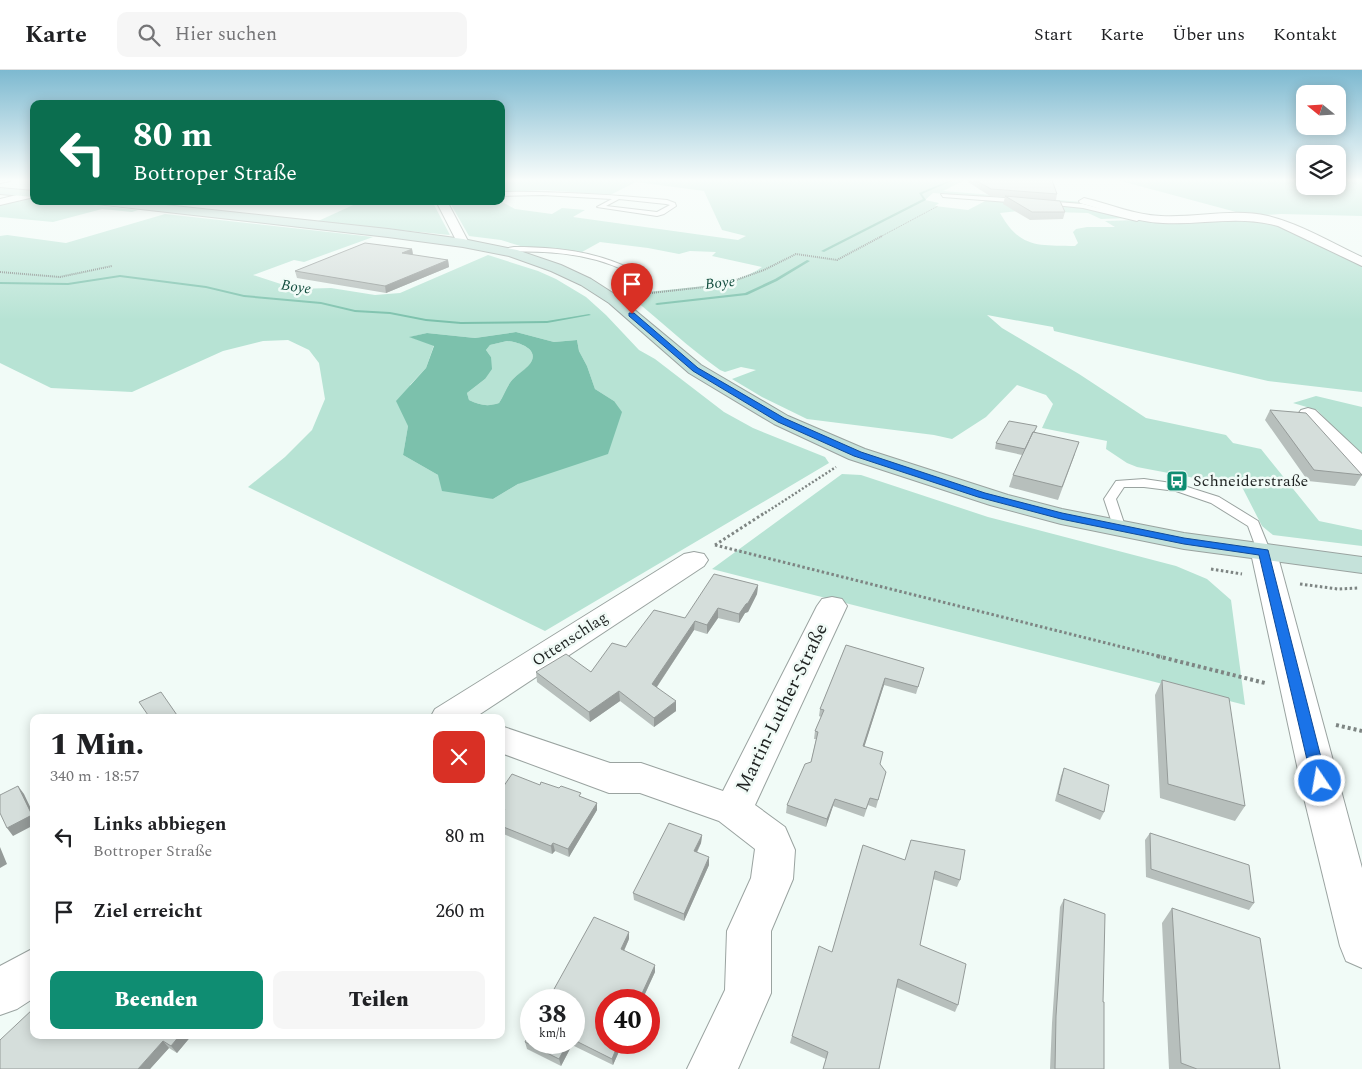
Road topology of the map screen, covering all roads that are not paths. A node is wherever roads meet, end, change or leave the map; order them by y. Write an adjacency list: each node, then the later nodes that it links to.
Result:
1 (325, 227): 4 (main road)
2 (455, 227): 4 (street)
3 (1288, 227): 6 (street)
4 (463, 242): 5 (main road)
5 (499, 250): 7 (main road); 7 (lane)
6 (1362, 262)
7 (620, 297): 10 (main road)
8 (1308, 414): 9 (street)
9 (1362, 467)
10 (1120, 529): 11 (main road); 11 (lane)
11 (1264, 553): 13 (main road); 18 (street)
12 (694, 560): 15 (street, Ottenschlag)
13 (1362, 565)
14 (832, 606): 17 (street, Martin-Luther-Straße)
15 (453, 714)
16 (505, 740): 17 (street, Martin-Luther-Straße)
17 (733, 810): 21 (street, Martin-Luther-Straße)
18 (1362, 946)
19 (30, 973): 20 (street)
20 (0, 992)
21 (712, 1069)

